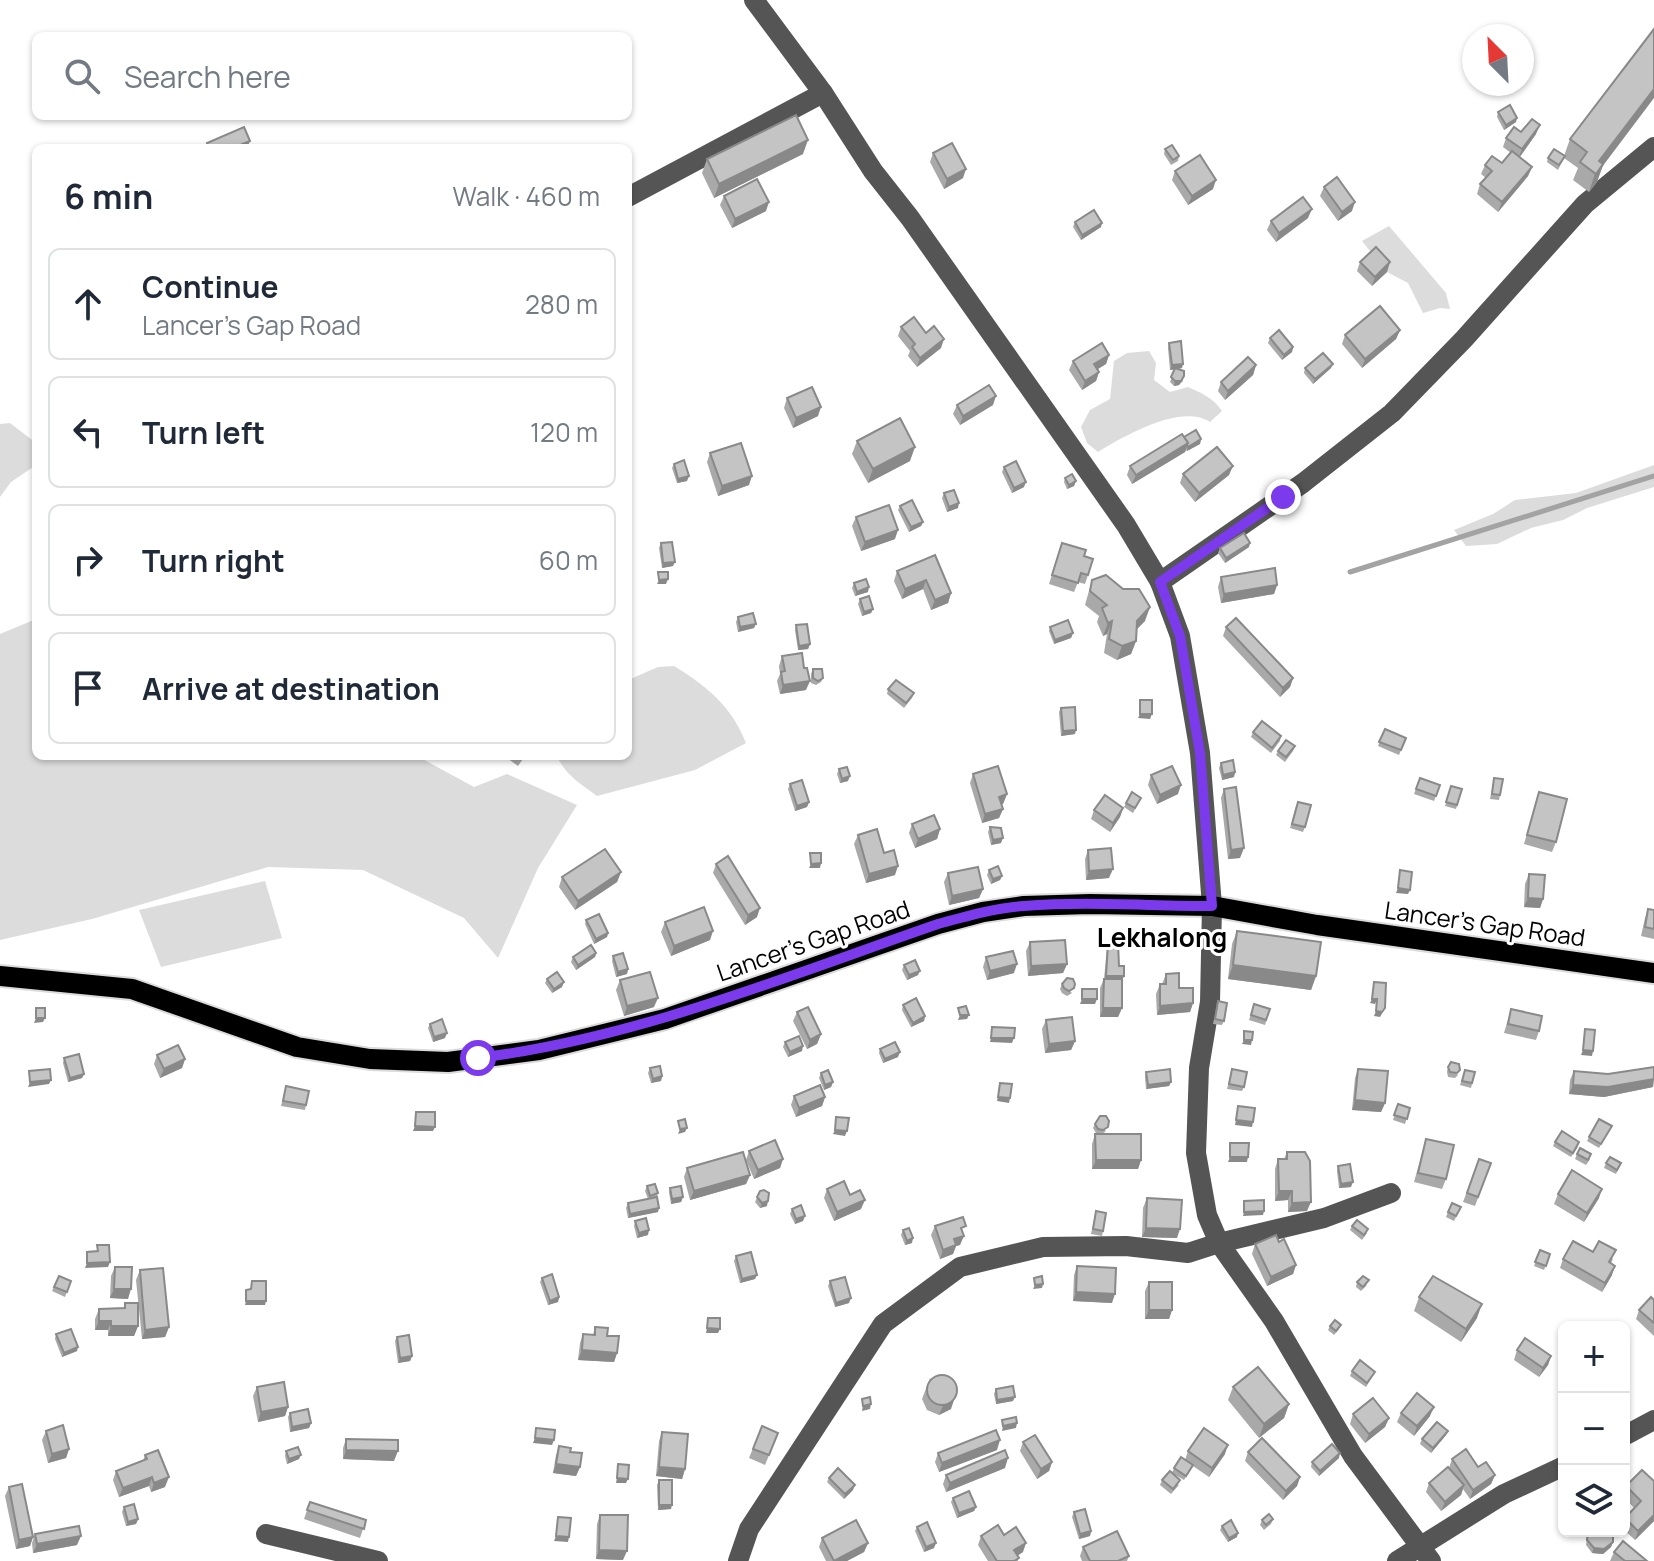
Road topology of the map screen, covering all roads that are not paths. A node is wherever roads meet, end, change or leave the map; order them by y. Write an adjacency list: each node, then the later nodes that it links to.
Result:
1 (754, 0): 2 (street)
2 (823, 93): 4 (street); 5 (street)
3 (1654, 147): 5 (street)
4 (632, 195)
5 (1160, 582): 6 (street)
6 (1212, 906): 7 (main road, Lancer's Gap Road); 8 (main road, Lancer's Gap Road); 10 (street)
7 (1654, 973)
8 (0, 976)
9 (1391, 1193): 10 (street)
10 (1219, 1243): 15 (street); 17 (street)
11 (1654, 1420): 12 (street)
12 (1630, 1433)
13 (1558, 1469): 15 (street)
14 (266, 1534): 16 (street)
15 (1426, 1554): 18 (street)
16 (378, 1561)
17 (738, 1561)
18 (1397, 1561)

